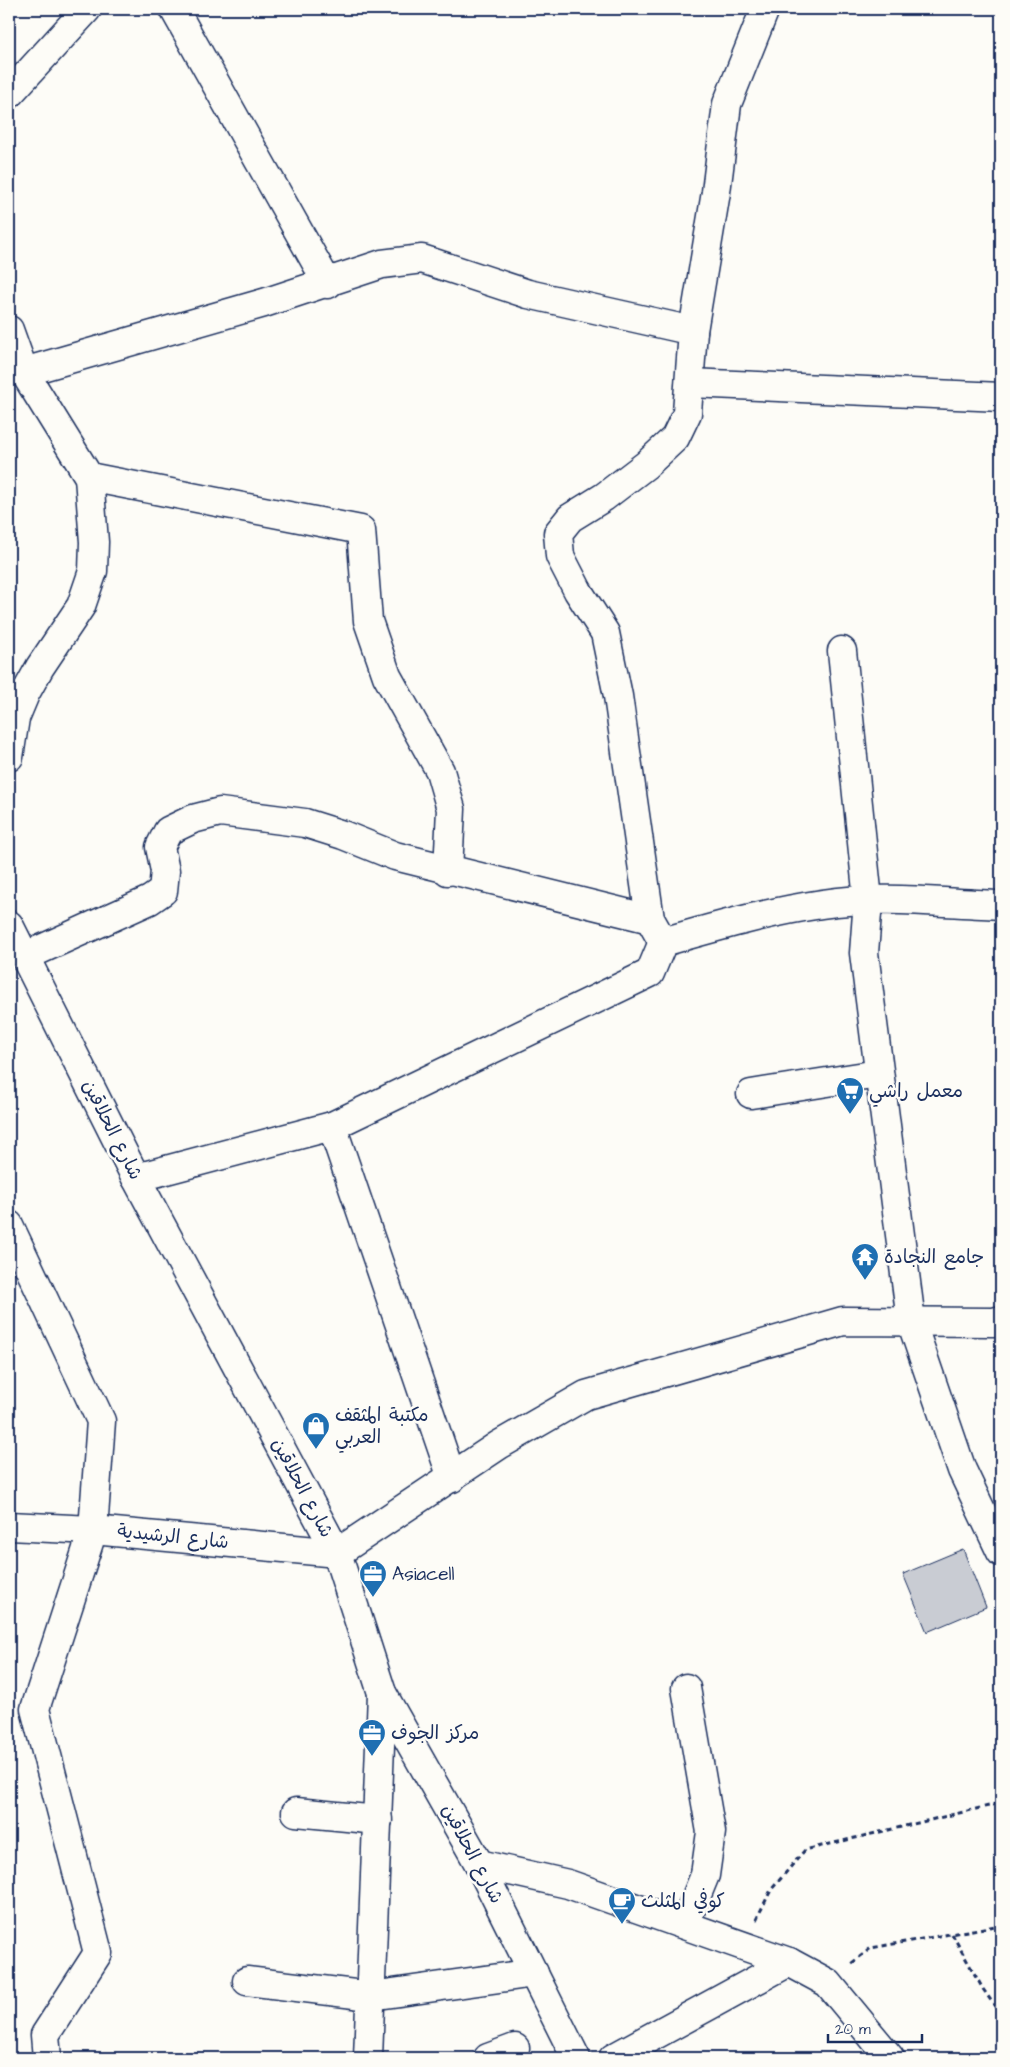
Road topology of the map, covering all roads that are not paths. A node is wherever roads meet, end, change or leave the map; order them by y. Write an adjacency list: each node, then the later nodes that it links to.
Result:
1 (87, 9): 4 (street)
2 (174, 9): 5 (street)
3 (765, 9): 7 (street)
4 (9, 94)
5 (328, 284): 7 (street); 8 (street)
6 (9, 330): 8 (street)
7 (693, 331): 9 (street)
8 (24, 372): 11 (street)
9 (690, 383): 10 (street); 18 (street)
10 (1001, 397)
11 (89, 476): 13 (street); 14 (street)
12 (842, 651): 15 (street)
13 (9, 758)
14 (448, 870): 18 (street); 19 (street)
15 (868, 900): 16 (street); 18 (street); 20 (street)
16 (1001, 904)
17 (9, 925): 19 (street, شارع الحلاقين)
18 (656, 931): 22 (street)
19 (26, 956): 23 (street, شارع الحلاقين)
20 (878, 1074): 21 (street); 26 (street)
21 (751, 1094)
22 (332, 1126): 23 (street); 27 (street)
23 (136, 1178): 31 (street, شارع الحلاقين)
24 (9, 1225): 29 (street)
25 (1001, 1320): 26 (street)
26 (911, 1321): 27 (street); 30 (street)
27 (452, 1478): 31 (street)
28 (9, 1526): 29 (street, شارع الرشيدية)
29 (93, 1530): 31 (street, شارع الرشيدية); 43 (street)
30 (1001, 1552)
31 (337, 1553): 33 (street, شارع الحلاقين)
32 (686, 1688): 37 (street)
33 (382, 1692): 35 (street); 36 (street, شارع الحلاقين)
34 (296, 1812): 35 (street)
35 (378, 1820): 41 (street)
36 (479, 1864): 37 (street); 39 (street, شارع الحلاقين)
37 (685, 1924): 38 (street)
38 (789, 1962): 47 (street); 48 (street)
39 (534, 1973): 41 (street); 46 (street, شارع الحلاقين)
40 (247, 1981): 41 (street)
41 (371, 1996): 44 (street)
42 (514, 2048): 45 (street)
43 (47, 2058)
44 (368, 2058)
45 (488, 2058)
46 (576, 2058)
47 (613, 2058)
48 (890, 2058)

